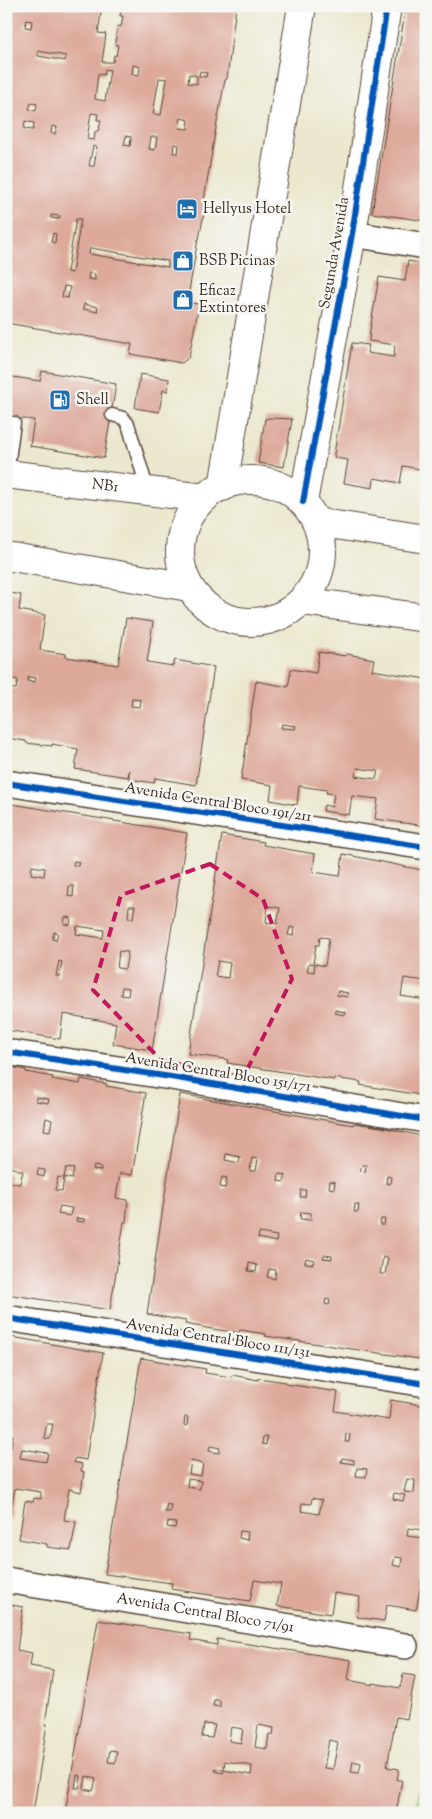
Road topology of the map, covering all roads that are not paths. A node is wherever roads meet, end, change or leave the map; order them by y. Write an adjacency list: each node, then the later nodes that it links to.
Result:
1 (302, 6): 9 (street)
2 (387, 6): 3 (street, Segunda Avenida)
3 (352, 234): 4 (street); 10 (street, Segunda Avenida)
4 (426, 246)
5 (112, 415): 8 (lane)
6 (14, 423): 7 (lane)
7 (7, 474): 8 (street, NB1)
8 (148, 491): 9 (street, NB1)
9 (214, 492): 10 (street); 13 (street)
10 (310, 512): 11 (street); 14 (street)
11 (426, 539)
12 (6, 556): 13 (street)
13 (189, 587): 14 (street)
14 (302, 601): 15 (street)
15 (426, 618)
16 (6, 783): 17 (street, Avenida Central Bloco 191/211)
17 (426, 847)
18 (6, 1052): 19 (street, Avenida Central Bloco 151/171)
19 (426, 1120)
20 (6, 1318): 21 (street, Avenida Central Bloco 111/131)
21 (426, 1384)
22 (6, 1580): 23 (street, Avenida Central Bloco 71/91)
23 (405, 1646)

